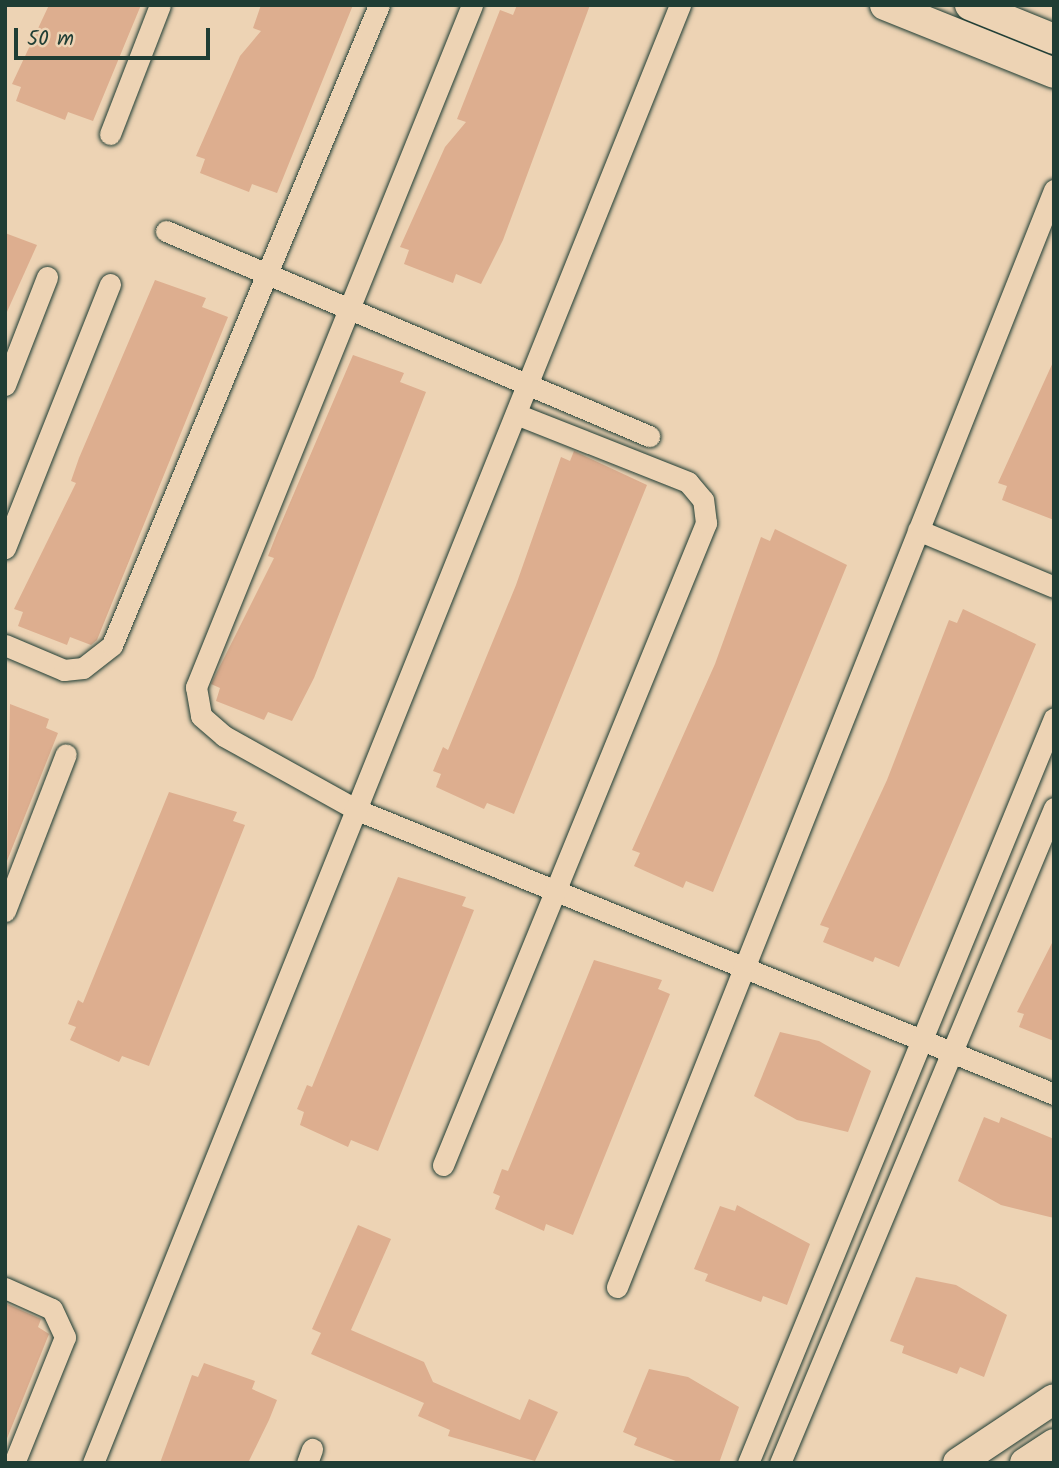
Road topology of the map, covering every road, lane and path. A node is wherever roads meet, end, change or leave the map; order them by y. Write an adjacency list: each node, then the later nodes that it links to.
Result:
1 (160, 5): 9 (street)
2 (379, 5): 12 (street)
3 (472, 5): 15 (street)
4 (885, 5): 8 (street)
5 (970, 5): 7 (street)
6 (682, 8): 16 (street)
7 (1054, 39)
8 (1054, 73)
9 (110, 134)
10 (1054, 190): 20 (street)
11 (166, 231): 12 (street)
12 (267, 273): 15 (street); 23 (street)
13 (47, 277): 17 (street)
14 (110, 284): 21 (street)
15 (346, 307): 16 (street); 27 (street)
16 (527, 384): 18 (street); 19 (street)
17 (5, 385)
18 (516, 414): 27 (street); 28 (street)
19 (649, 436)
20 (918, 530): 22 (street); 30 (street)
21 (5, 548)
22 (1054, 587)
23 (5, 645)
24 (1054, 718): 31 (street)
25 (66, 754): 29 (street)
26 (1054, 808): 32 (street)
27 (355, 809): 28 (street); 40 (street)
28 (553, 889): 30 (street); 34 (street)
29 (5, 911)
30 (744, 967): 31 (street); 35 (street)
31 (924, 1041): 32 (street); 41 (street)
32 (956, 1054): 33 (street); 42 (street)
33 (1054, 1094)
34 (443, 1165)
35 (617, 1287)
36 (5, 1288): 39 (street)
37 (1054, 1399): 43 (street)
38 (1054, 1444): 44 (street)
39 (14, 1463)
40 (93, 1463)
41 (748, 1463)
42 (780, 1463)
43 (958, 1463)
44 (1025, 1463)

